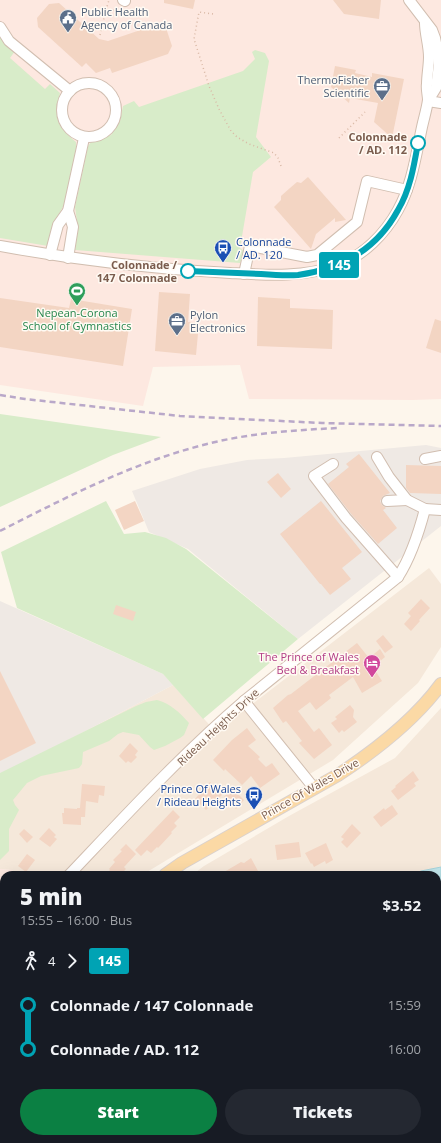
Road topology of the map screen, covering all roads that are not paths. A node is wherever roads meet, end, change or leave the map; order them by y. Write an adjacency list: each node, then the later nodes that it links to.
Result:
1 (409, 0): 4 (street)
2 (0, 28): 3 (street)
3 (70, 91): 6 (street); 6 (street)
4 (428, 101): 5 (street); 7 (street)
5 (441, 103)
6 (84, 138): 8 (street)
7 (407, 190): 12 (street); 12 (street)
8 (68, 211): 10 (street); 11 (street)
9 (0, 246): 10 (street)
10 (50, 255): 11 (street)
11 (68, 258): 12 (street)
12 (244, 274)
13 (441, 456): 15 (street)
14 (377, 457): 17 (street)
15 (425, 459)
16 (333, 464): 21 (street)
17 (407, 500): 18 (street); 19 (street)
18 (387, 502)
19 (425, 509): 20 (street); 21 (street)
20 (441, 510)
21 (398, 577): 23 (street, Rideau Heights Drive)
22 (440, 689): 24 (main road, Prince Of Wales Drive)
23 (244, 700): 24 (street); 25 (street, Rideau Heights Drive)
24 (314, 788): 26 (main road, Prince Of Wales Drive)
25 (73, 871)
26 (170, 871)

